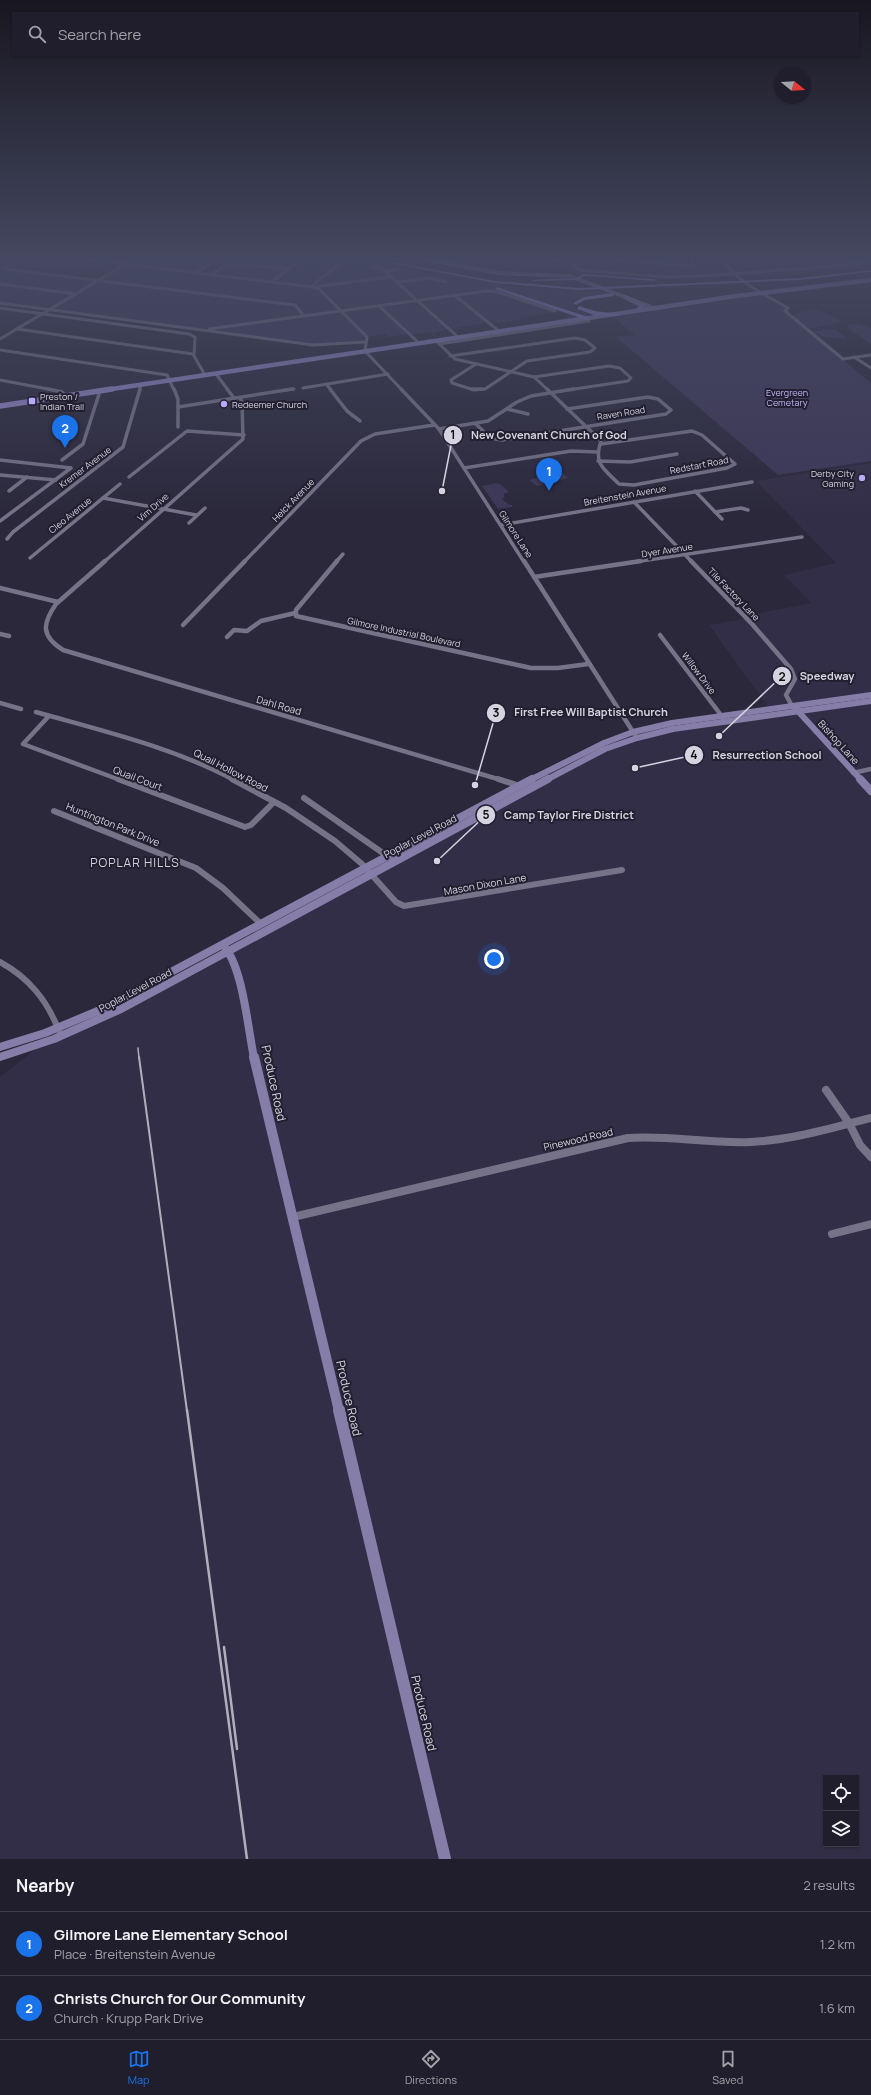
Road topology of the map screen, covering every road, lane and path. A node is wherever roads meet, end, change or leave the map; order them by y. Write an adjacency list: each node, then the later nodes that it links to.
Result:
1 (107, 342): 12 (street)
2 (195, 342): 12 (street)
3 (289, 342): 4 (street)
4 (366, 342): 11 (street)
5 (437, 342): 9 (main road); 14 (street)
6 (547, 342): 14 (street)
7 (587, 342): 18 (street)
8 (822, 342): 15 (street)
9 (418, 343): 11 (main road)
10 (0, 350): 24 (street)
11 (365, 351): 19 (main road); 20 (street, Gilmore Lane)
12 (193, 354): 21 (street)
13 (871, 355): 15 (street)
14 (450, 356): 16 (street)
15 (854, 357): 17 (street)
16 (476, 364): 18 (street); 18 (street)
17 (871, 368)
18 (511, 372): 22 (street)
19 (216, 374): 21 (main road); 32 (street)
20 (388, 374): 25 (street); 41 (street, Gilmore Lane)
21 (205, 375): 24 (main road)
22 (534, 377): 30 (street); 30 (street)
23 (0, 380): 31 (street)
24 (169, 380): 26 (main road); 35 (street)
25 (326, 384): 27 (street); 39 (street)
26 (140, 385): 29 (main road); 73 (street, Kremer Avenue)
27 (303, 388)
28 (294, 389): 33 (street)
29 (100, 391): 31 (main road); 50 (street)
30 (549, 393): 36 (street); 37 (street)
31 (67, 396): 34 (main road)
32 (234, 398): 33 (street); 35 (street)
33 (240, 398): 45 (street)
34 (1, 407)
35 (178, 407): 42 (street)
36 (507, 409): 38 (street); 40 (street)
37 (567, 409): 43 (street); 43 (street, Raven Road)
38 (528, 414)
39 (360, 421)
40 (476, 424): 43 (street, Raven Road); 44 (street)
41 (434, 425): 44 (street, Gilmore Lane); 82 (street, Helck Avenue)
42 (178, 427)
43 (585, 427): 46 (street)
44 (438, 430): 52 (street, Gilmore Lane)
45 (244, 435): 55 (street); 64 (street, Vim Drive)
46 (601, 444): 47 (street); 51 (street, Redstart Road)
47 (597, 452): 51 (street); 52 (street)
48 (678, 454): 51 (street)
49 (0, 460): 56 (street)
50 (62, 460)
51 (598, 461)
52 (464, 468): 71 (street, Gilmore Lane)
53 (0, 475): 54 (street)
54 (27, 477): 56 (street); 59 (street)
55 (129, 477)
56 (56, 480): 69 (street)
57 (752, 482): 60 (street, Breitenstein Avenue)
58 (120, 484): 61 (street, Cleo Avenue)
59 (9, 491)
60 (695, 491): 62 (street, Breitenstein Avenue); 66 (street)
61 (104, 498): 64 (street); 76 (street, Cleo Avenue)
62 (634, 502): 71 (street, Breitenstein Avenue); 75 (street, Tile Factory Lane)
63 (205, 508): 67 (street)
64 (163, 509): 67 (street); 79 (street, Vim Drive)
65 (748, 510): 66 (street)
66 (715, 512): 68 (street)
67 (196, 515): 70 (street)
68 (722, 519)
69 (0, 521)
70 (189, 523)
71 (500, 525): 77 (street, Gilmore Lane)
72 (802, 537): 75 (street, Dyer Avenue)
73 (7, 539)
74 (343, 554): 80 (street)
75 (685, 555): 77 (street, Dyer Avenue); 91 (street, Tile Factory Lane)
76 (30, 558)
77 (534, 577): 87 (street, Gilmore Lane)
78 (0, 588): 79 (street)
79 (58, 602): 81 (street, Vim Drive)
80 (294, 613): 86 (street); 87 (street, Gilmore Industrial Boulevard)
81 (47, 618): 100 (street, Dahl Road)
82 (183, 625)
83 (0, 634): 85 (street)
84 (660, 635): 96 (street, Willow Drive)
85 (9, 636)
86 (227, 637)
87 (588, 664): 97 (street, Gilmore Lane)
88 (871, 695): 91 (main road, Poplar Level Road)
89 (871, 701): 93 (main road, Poplar Level Road)
90 (0, 703): 92 (street)
91 (792, 706): 93 (main road, Bishop Lane); 96 (main road, Poplar Level Road)
92 (22, 709)
93 (798, 711): 96 (main road, Poplar Level Road); 99 (main road, Bishop Lane)
94 (36, 712): 95 (street, Quail Hollow Road)
95 (48, 717): 104 (street, Quail Hollow Road); 104 (street, Quail Court)
96 (723, 718): 97 (main road, Poplar Level Road)
97 (635, 735): 100 (main road, Poplar Level Road); 101 (main road, Poplar Level Road)
98 (871, 769): 99 (street)
99 (853, 773): 102 (main road, Bishop Lane)
100 (519, 786): 101 (street, Dahl Road); 106 (main road, Poplar Level Road)
101 (526, 791): 107 (main road, Poplar Level Road)
102 (871, 791)
103 (304, 798): 106 (street)
104 (274, 802): 109 (street, Quail Hollow Road)
105 (54, 811): 110 (street, Huntington Park Drive)
106 (388, 856): 107 (street); 109 (main road, Poplar Level Road)
107 (394, 862): 109 (main road, Poplar Level Road)
108 (622, 870): 109 (street, Mason Dixon Lane)
109 (368, 871): 110 (main road, Poplar Level Road); 111 (main road, Poplar Level Road)
110 (261, 924): 111 (main road, Poplar Level Road)
111 (225, 949): 113 (main road, Poplar Level Road); 114 (main road, Poplar Level Road); 121 (main road, Produce Road)
112 (0, 962): 113 (street)
113 (58, 1028): 114 (street); 115 (main road, Poplar Level Road)
114 (61, 1036): 116 (main road, Poplar Level Road)
115 (0, 1047)
116 (0, 1057)
117 (826, 1090): 119 (street)
118 (871, 1118): 119 (street, Pinewood Road)
119 (849, 1123): 120 (street); 121 (street, Pinewood Road)
120 (871, 1157)
121 (293, 1217): 124 (main road, Produce Road)
122 (871, 1224): 123 (street)
123 (832, 1234)
124 (445, 1859)

